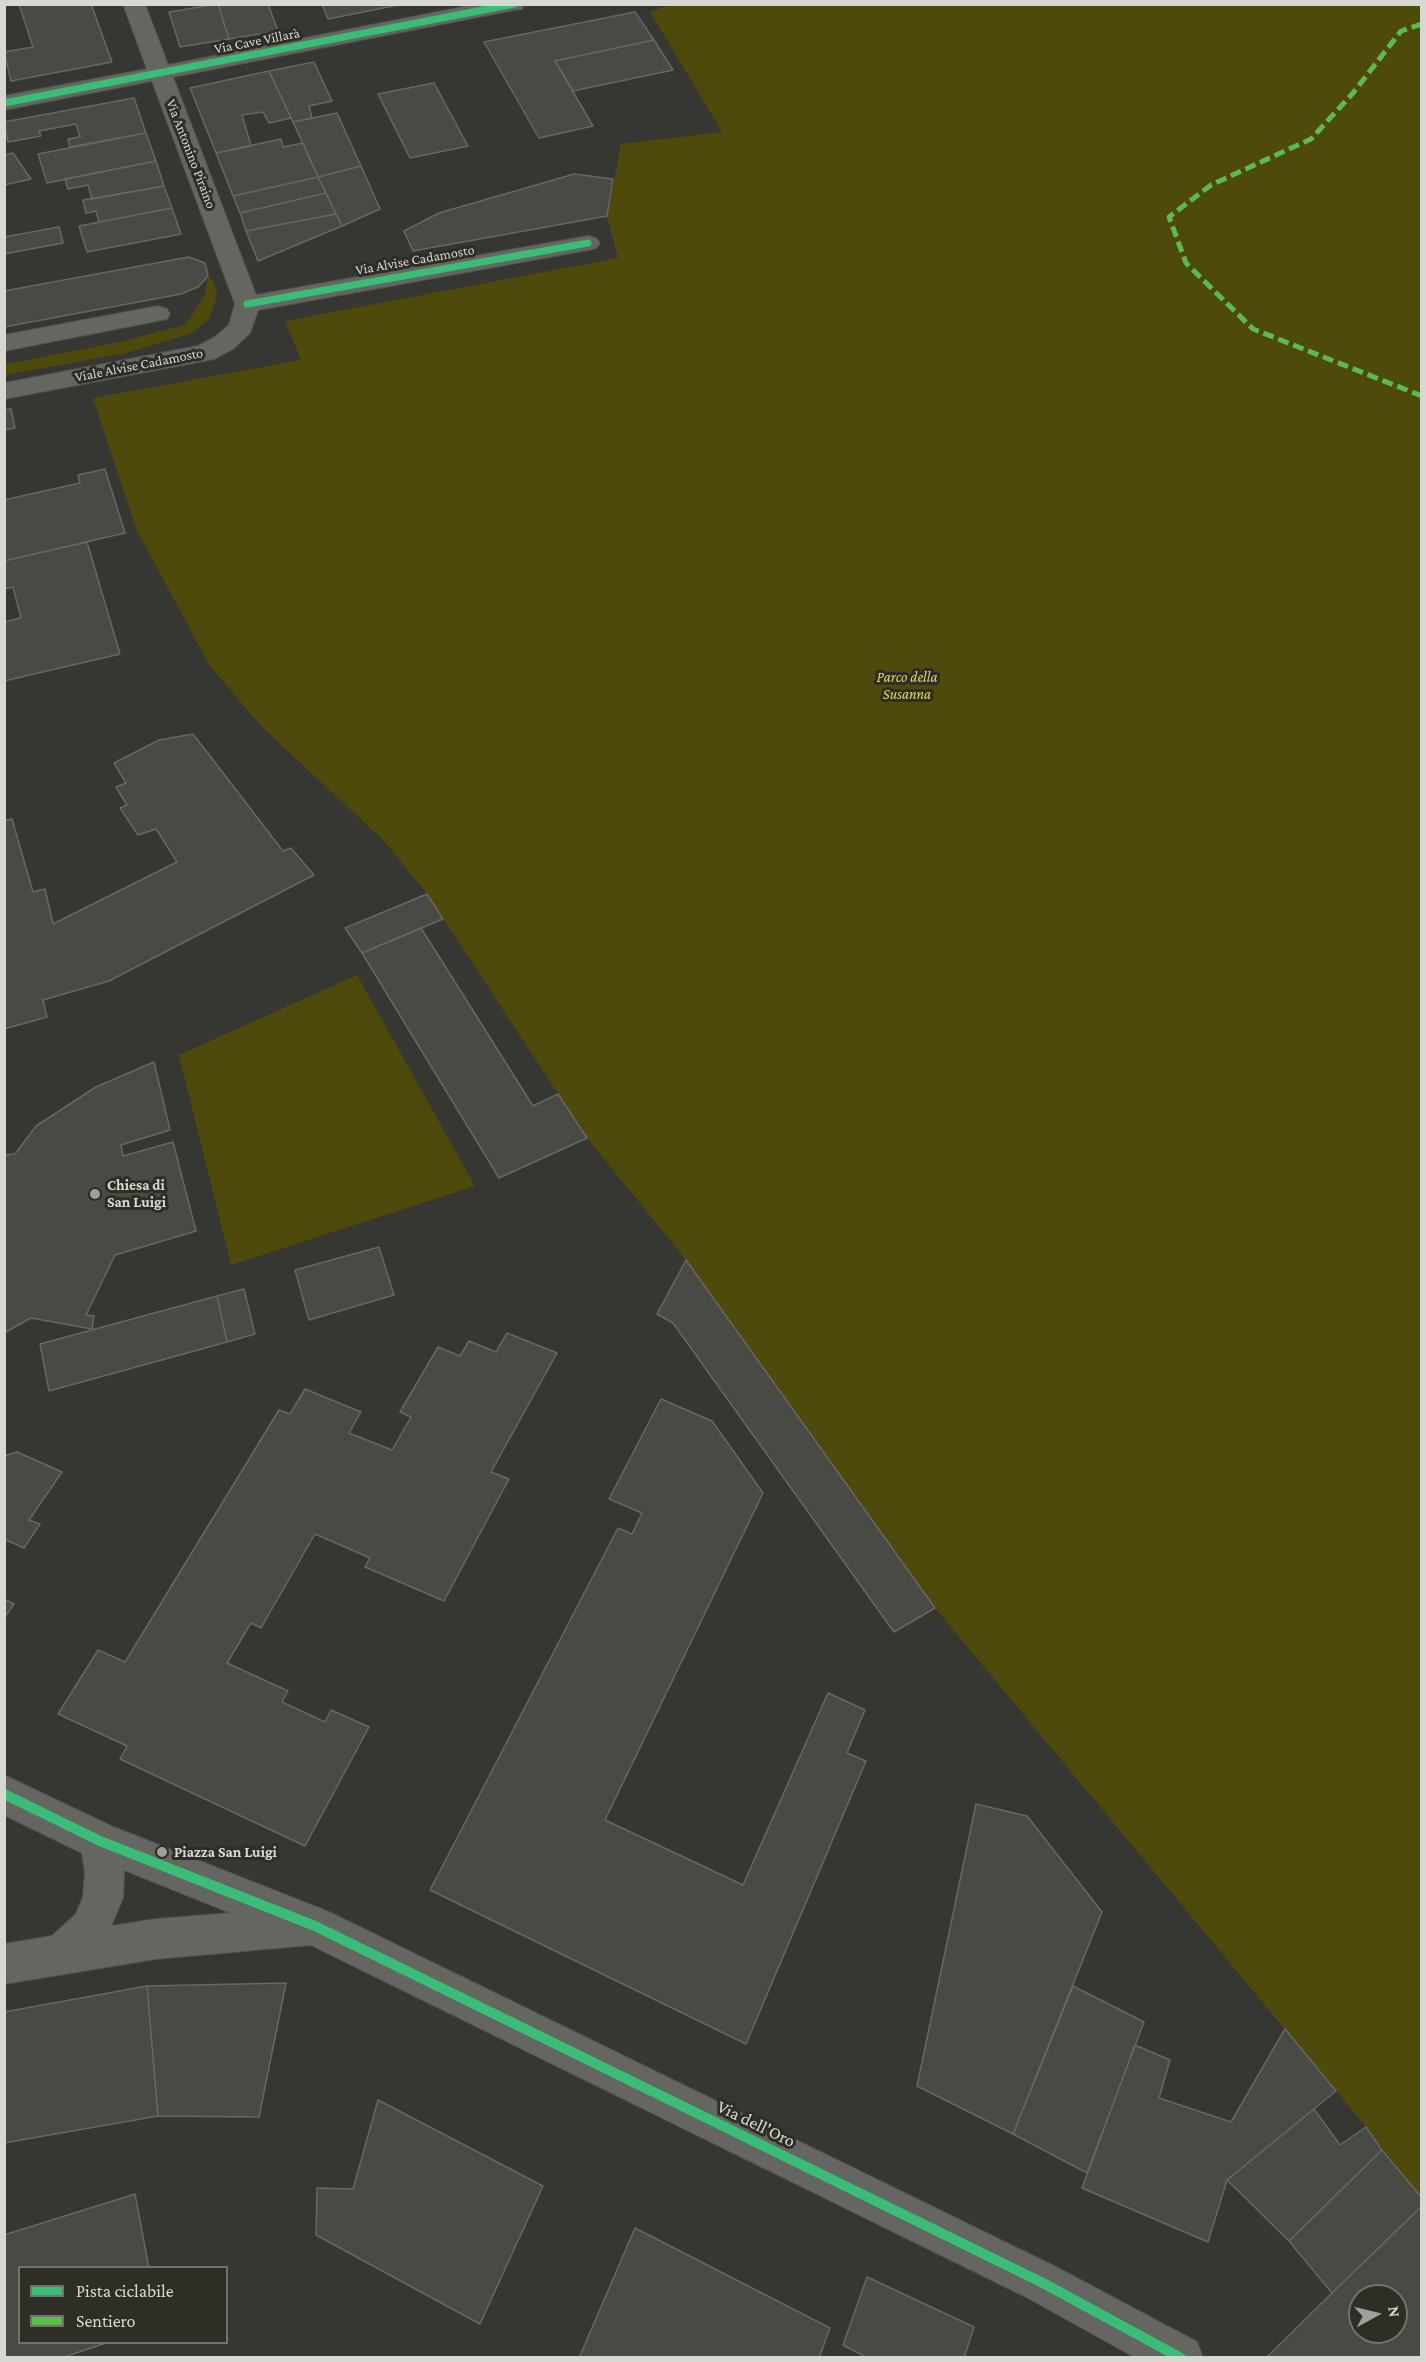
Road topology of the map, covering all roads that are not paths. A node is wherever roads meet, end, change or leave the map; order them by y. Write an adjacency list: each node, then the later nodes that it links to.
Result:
1 (134, 4): 3 (street, Via Antonino Piraino)
2 (514, 4): 3 (street, Via Cave Villarà)
3 (160, 73): 4 (street, Via Cave Villarà); 6 (street, Via Antonino Piraino)
4 (4, 103)
5 (588, 243): 6 (street, Via Alvise Cadamosto)
6 (247, 304): 9 (street, Viale Alvise Cadamosto)
7 (158, 314): 8 (street)
8 (4, 343)
9 (4, 391)
10 (4, 1794): 11 (street, Via dell'Oro)
11 (100, 1841): 12 (street, Via dell'Oro); 13 (street)
12 (315, 1926): 13 (street); 15 (street, Via dell'Oro)
13 (61, 1955): 14 (street)
14 (4, 1964)
15 (1181, 2358)

